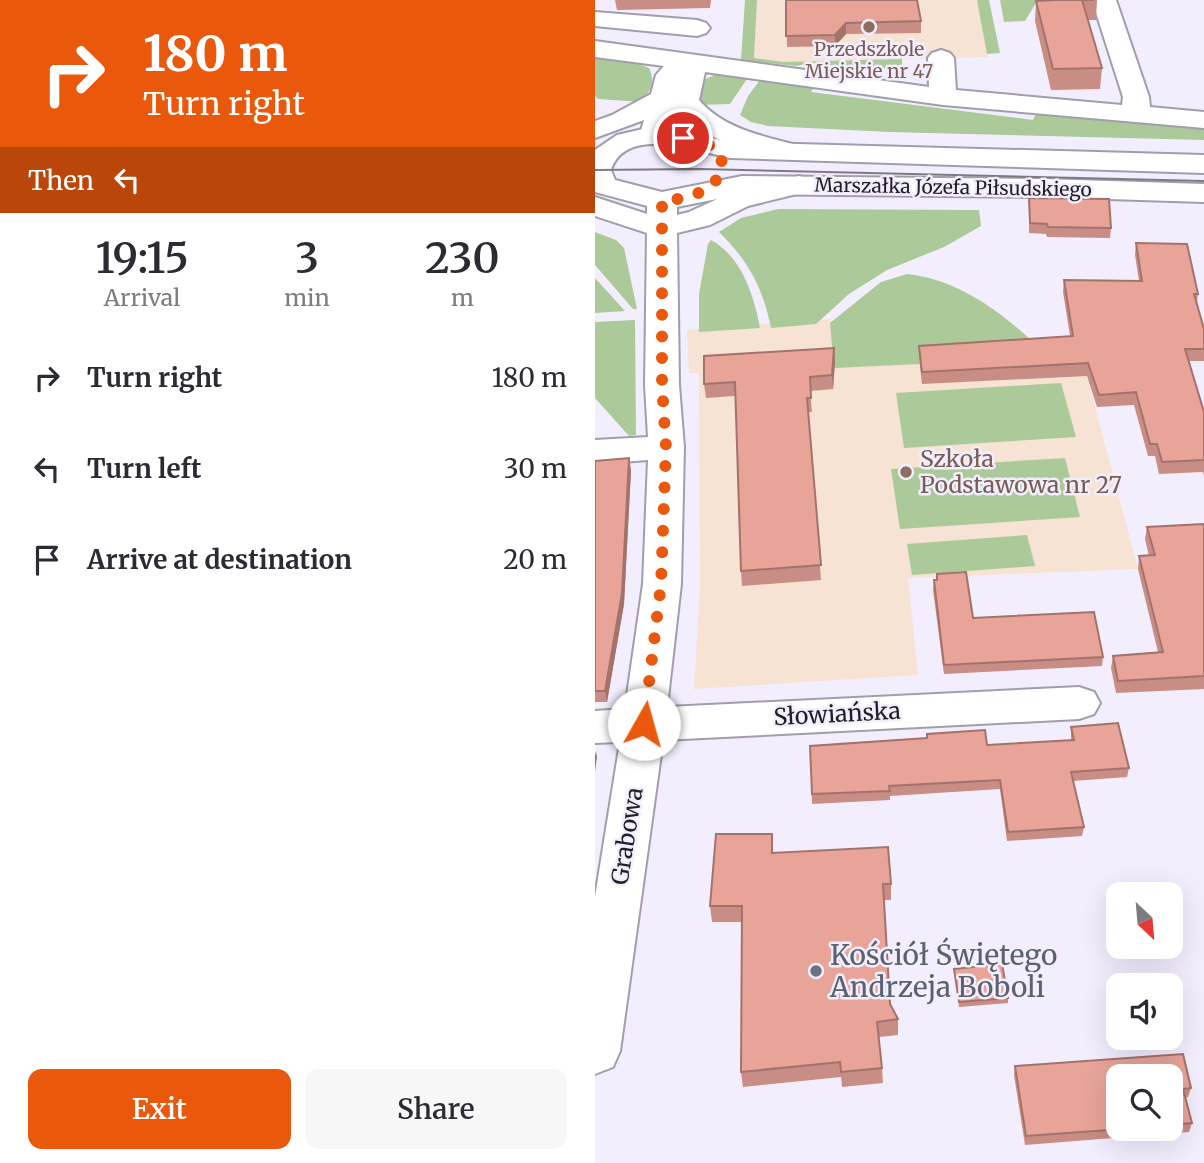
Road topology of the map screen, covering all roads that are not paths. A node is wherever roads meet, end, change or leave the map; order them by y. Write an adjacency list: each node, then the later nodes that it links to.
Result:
1 (1104, 0): 9 (street)
2 (595, 19): 3 (street)
3 (697, 28)
4 (595, 49): 6 (street)
5 (941, 58): 7 (street)
6 (689, 62): 7 (street); 8 (street)
7 (943, 97): 9 (street)
8 (675, 100): 11 (street); 12 (street); 13 (street); 17 (street)
9 (1136, 114): 10 (street)
10 (1204, 120)
11 (595, 130)
12 (654, 134): 13 (street, Marszałka Józefa Piłsudskiego); 14 (street, Marszałka Józefa Piłsudskiego)
13 (683, 138): 16 (street, Marszałka Józefa Piłsudskiego)
14 (626, 140): 15 (street); 22 (street)
15 (595, 144)
16 (715, 147): 17 (street, Marszałka Józefa Piłsudskiego); 20 (street)
17 (790, 152): 18 (street, Marszałka Józefa Piłsudskiego)
18 (1204, 164)
19 (799, 185): 20 (street, Marszałka Józefa Piłsudskiego); 21 (street, Marszałka Józefa Piłsudskiego); 23 (street)
20 (702, 192): 23 (street, Marszałka Józefa Piłsudskiego)
21 (1204, 193)
22 (601, 195): 23 (street)
23 (662, 215): 24 (street, Grabowa)
24 (666, 447): 25 (street); 27 (street, Grabowa)
25 (595, 452)
26 (1079, 703): 27 (street, Słowiańska)
27 (644, 724): 28 (street, Słowiańska); 29 (street, Grabowa)
28 (595, 727)
29 (595, 1051)

